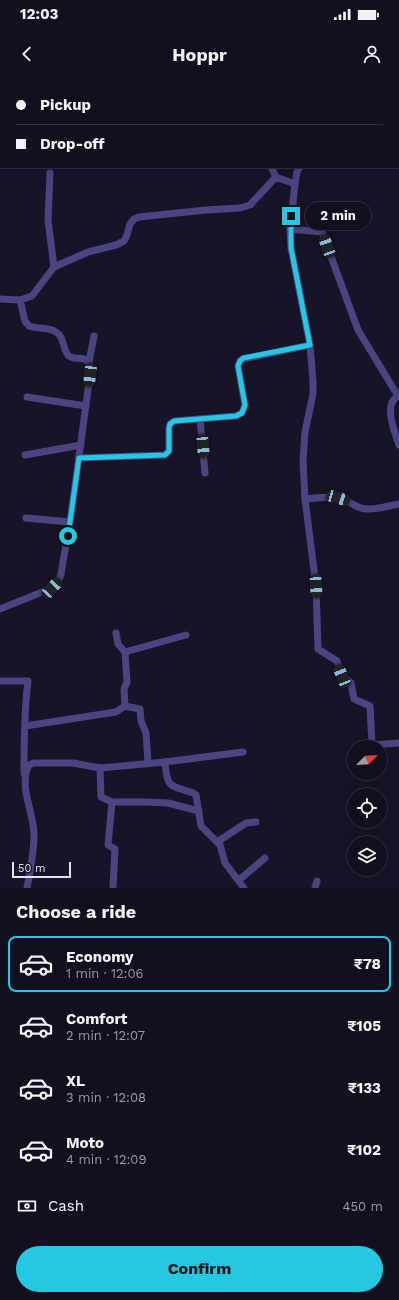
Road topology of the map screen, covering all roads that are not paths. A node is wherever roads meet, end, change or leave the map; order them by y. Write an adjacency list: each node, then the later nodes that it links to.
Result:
1 (272, 168): 4 (street)
2 (299, 168): 5 (street)
3 (50, 173): 7 (street)
4 (276, 177): 5 (street); 7 (street)
5 (295, 184): 6 (street)
6 (290, 229): 11 (street); 13 (street)
7 (54, 267): 9 (street)
8 (0, 299): 9 (street)
9 (20, 300): 12 (street)
10 (94, 336): 12 (street)
11 (310, 345): 16 (street); 22 (street)
12 (89, 362): 15 (street)
13 (398, 396): 18 (street)
14 (27, 397): 15 (street)
15 (86, 406): 17 (street)
16 (200, 419): 20 (street); 21 (street)
17 (81, 445): 19 (street); 20 (street)
18 (399, 445)
19 (25, 455)
20 (79, 458): 25 (street)
21 (205, 473)
22 (305, 499): 23 (street); 33 (street)
23 (399, 504)
24 (26, 518): 25 (street)
25 (70, 522): 26 (street)
26 (0, 609)
27 (116, 633): 29 (street)
28 (186, 635): 29 (street)
29 (125, 652): 31 (street)
30 (0, 681): 32 (street)
31 (125, 706): 32 (street); 36 (street)
32 (25, 726): 38 (street)
33 (399, 743)
34 (243, 752): 35 (street)
35 (165, 762): 36 (street); 40 (street)
36 (148, 763): 37 (street)
37 (100, 768): 38 (street); 39 (street)
38 (24, 779): 45 (street)
39 (112, 802): 40 (street); 46 (street)
40 (199, 811): 42 (street)
41 (256, 822): 42 (street)
42 (217, 842): 44 (street)
43 (265, 858): 44 (street)
44 (239, 880): 47 (street)
45 (27, 888)
46 (113, 888)
47 (244, 888)

